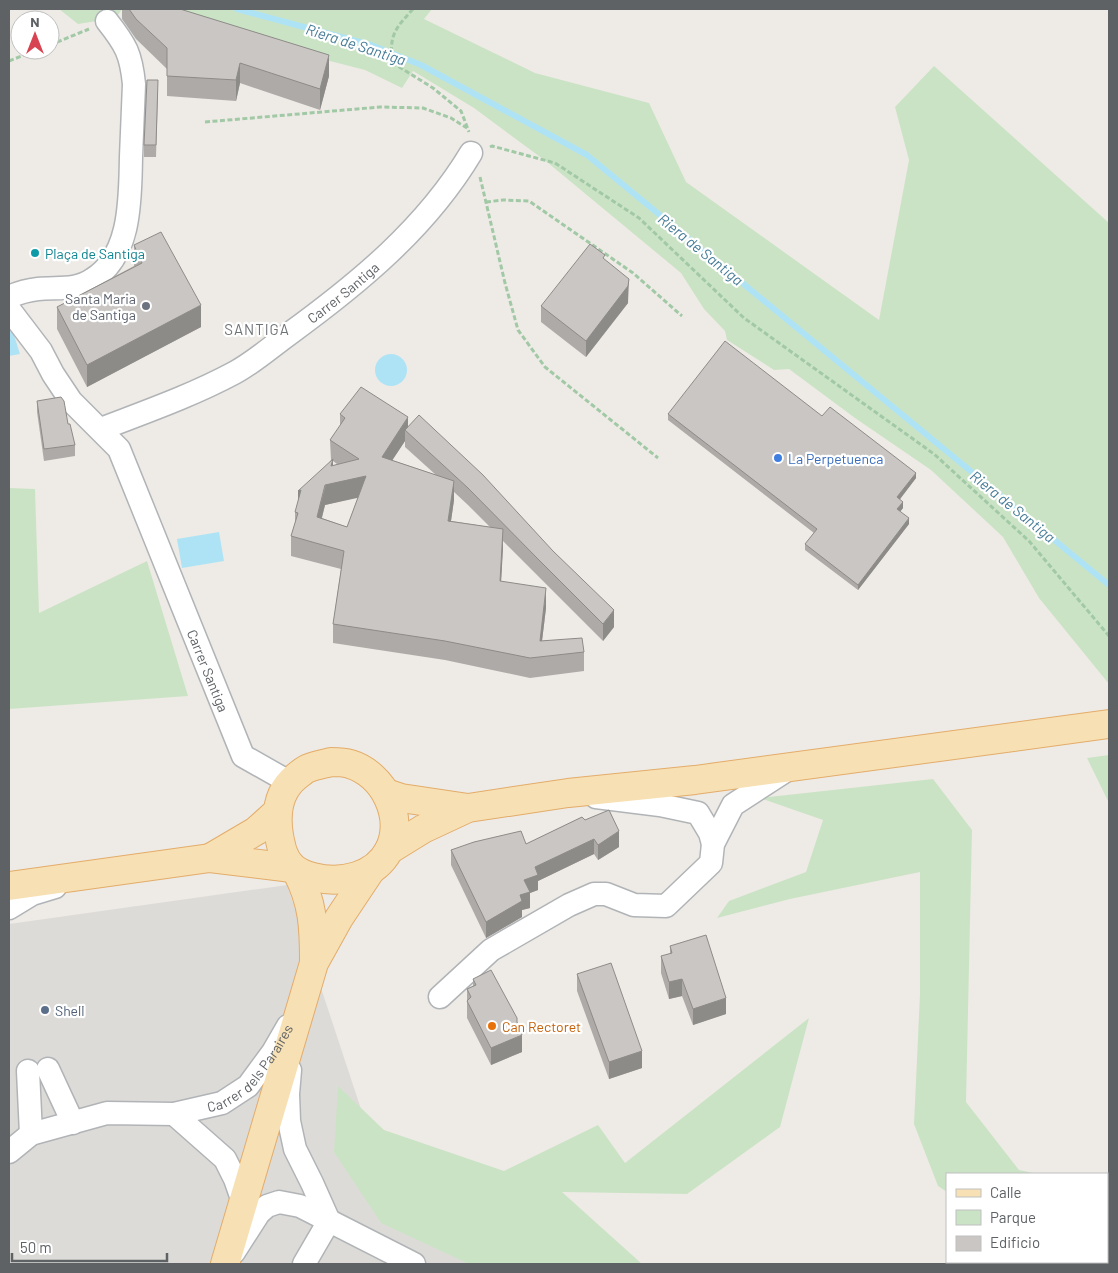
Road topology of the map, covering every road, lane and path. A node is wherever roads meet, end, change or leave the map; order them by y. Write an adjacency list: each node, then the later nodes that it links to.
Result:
1 (413, 9): 5 (path)
2 (107, 21): 3 (path); 9 (street)
3 (60, 40)
4 (205, 122): 5 (path)
5 (468, 128): 6 (path)
6 (471, 153): 12 (street, Carrer Santiga); 14 (path)
7 (480, 176): 8 (path)
8 (486, 202): 11 (path); 13 (path)
9 (9, 297)
10 (9, 309): 12 (street, Carrer Santiga)
11 (682, 316)
12 (101, 430): 17 (street, Carrer Santiga)
13 (658, 458)
14 (1109, 636)
15 (1109, 724): 16 (main road)
16 (793, 766): 19 (main road); 22 (street)
17 (289, 782): 18 (main road); 21 (main road)
18 (386, 793): 20 (main road); 23 (main road)
19 (568, 793): 20 (main road); 22 (street)
20 (468, 808): 23 (main road)
21 (276, 812): 24 (main road); 25 (main road)
22 (713, 844): 32 (street)
23 (389, 850): 26 (main road)
24 (210, 858): 25 (main road); 27 (main road)
25 (294, 870): 26 (main road); 30 (main road)
26 (371, 870): 30 (main road)
27 (104, 873): 28 (main road); 29 (street)
28 (9, 886)
29 (9, 908)
30 (314, 963): 31 (main road)
31 (304, 997): 33 (main road); 35 (street, Carrer dels Paraires)
32 (440, 997)
33 (293, 1033): 39 (main road); 40 (street)
34 (34, 1070): 36 (street); 37 (street)
35 (174, 1114): 36 (street, Carrer dels Paraires); 39 (street)
36 (73, 1122): 37 (street, Carrer dels Paraires)
37 (31, 1134): 38 (street, Carrer dels Paraires)
38 (9, 1152)
39 (244, 1202): 41 (main road)
40 (329, 1221): 41 (street); 42 (street); 43 (street)
41 (227, 1264)
42 (304, 1264)
43 (414, 1264)

